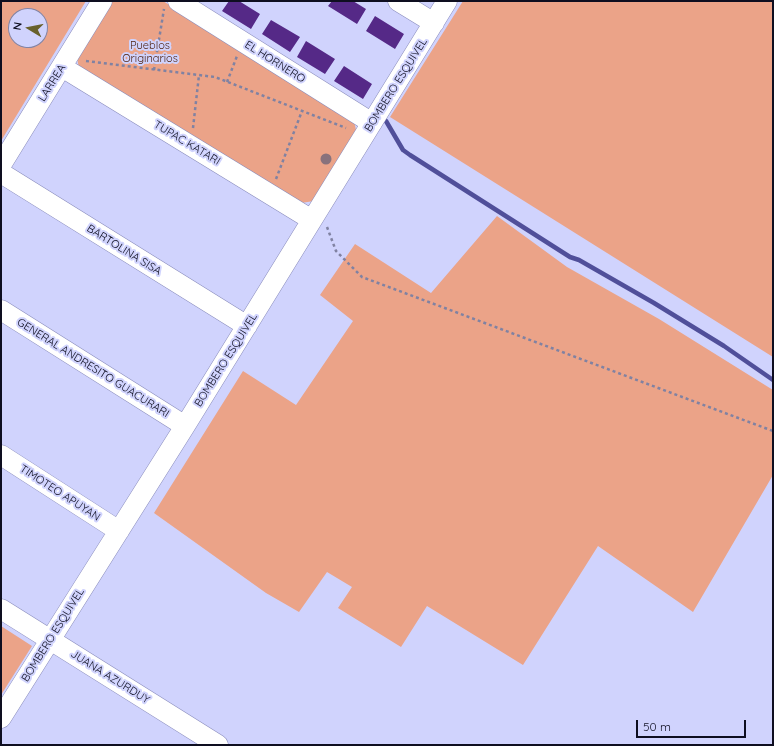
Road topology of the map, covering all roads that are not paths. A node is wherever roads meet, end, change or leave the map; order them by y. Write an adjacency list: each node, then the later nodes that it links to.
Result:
1 (102, 1): 6 (street, LARREA)
2 (398, 1): 5 (street)
3 (447, 1): 5 (street, BOMBERO ESQUIVEL)
4 (171, 4): 7 (street, EL HORNERO)
5 (434, 23): 7 (street, BOMBERO ESQUIVEL)
6 (62, 67): 8 (street, LARREA); 10 (street, TUPAC KATARI)
7 (372, 123): 10 (street, BOMBERO ESQUIVEL)
8 (1, 165)
9 (1, 173): 12 (street, BARTOLINA SISA)
10 (316, 214): 12 (street, BOMBERO ESQUIVEL)
11 (1, 310): 13 (street, GENERAL ANDRESITO GUACURARI)
12 (247, 326): 13 (street, BOMBERO ESQUIVEL)
13 (185, 426): 15 (street, BOMBERO ESQUIVEL)
14 (1, 455): 15 (street, TIMOTEO APUYAN)
15 (119, 531): 17 (street, BOMBERO ESQUIVEL)
16 (1, 609): 17 (street, JUANA AZURDUY)
17 (50, 640): 18 (street, BOMBERO ESQUIVEL); 19 (street, JUANA AZURDUY)
18 (1, 718)
19 (218, 745)

